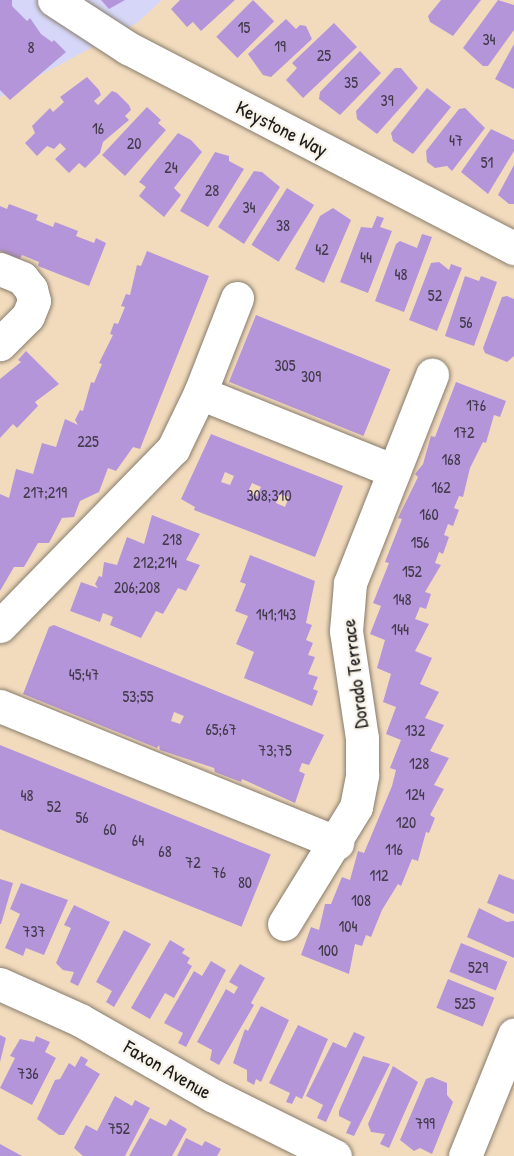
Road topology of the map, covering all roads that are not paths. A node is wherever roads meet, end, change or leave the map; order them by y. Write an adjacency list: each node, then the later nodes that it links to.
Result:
1 (54, 0): 2 (street, Keystone Way)
2 (514, 248)
3 (0, 269): 5 (street)
4 (237, 298): 7 (street)
5 (0, 344)
6 (432, 375): 8 (street, Dorado Terrace)
7 (200, 393): 8 (street); 9 (street)
8 (394, 471): 11 (street, Dorado Terrace)
9 (0, 626)
10 (0, 706): 11 (street)
11 (337, 843): 12 (street, Dorado Terrace)
12 (284, 924)
13 (0, 984): 15 (street, Faxon Avenue)
14 (514, 1035): 16 (street)
15 (335, 1156)
16 (465, 1156)

